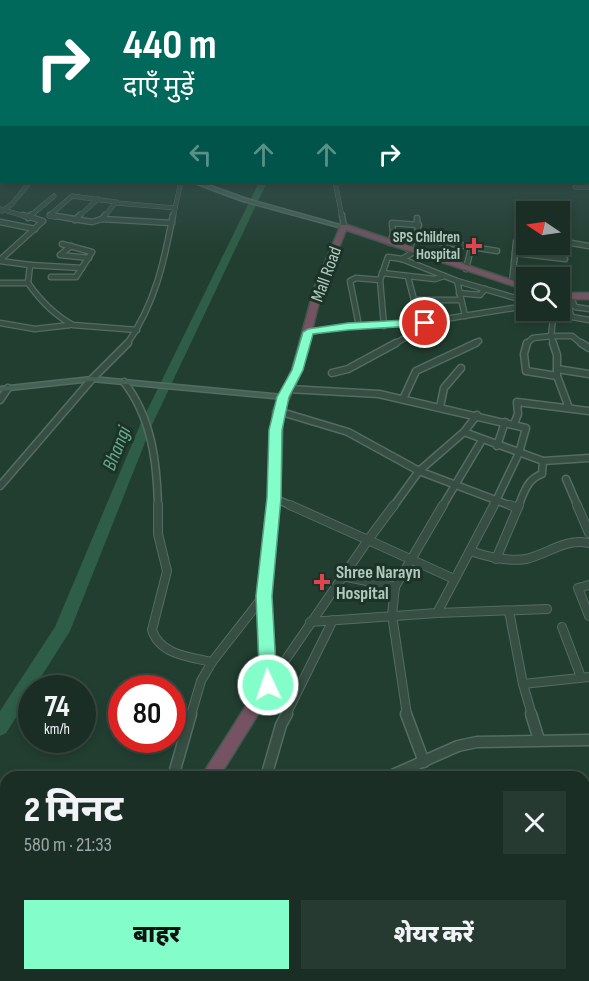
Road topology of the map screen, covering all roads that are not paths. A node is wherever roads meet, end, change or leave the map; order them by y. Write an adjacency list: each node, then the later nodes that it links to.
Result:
1 (29, 183): 11 (street)
2 (181, 183): 10 (street)
3 (198, 183): 21 (main road)
4 (335, 183): 21 (street)
5 (575, 187): 6 (street)
6 (589, 187)
7 (54, 196): 13 (street)
8 (98, 199): 9 (street); 12 (street); 16 (street)
9 (117, 203): 10 (street); 15 (street)
10 (175, 208): 19 (street)
11 (1, 210): 13 (street)
12 (49, 216): 16 (street); 17 (street)
13 (28, 218): 17 (street)
14 (417, 218): 20 (street)
15 (102, 219): 16 (street); 19 (street)
16 (75, 220)
17 (43, 221): 22 (street)
18 (0, 222): 22 (street)
19 (172, 223): 70 (street)
20 (418, 225): 23 (street); 25 (street)
21 (344, 227): 25 (highway, Mall Road); 71 (highway, Mall Road)
22 (34, 229): 37 (street)
23 (416, 238): 30 (street); 31 (street)
24 (516, 242): 33 (street)
25 (390, 243): 31 (highway, Mall Road)
26 (570, 243): 29 (street)
27 (62, 244): 28 (street)
28 (71, 246): 34 (street); 34 (street)
29 (589, 246)
30 (471, 248): 32 (street); 40 (street)
31 (411, 250): 35 (street); 40 (highway, Mall Road)
32 (497, 250)
33 (515, 253): 36 (street); 49 (street)
34 (89, 258): 39 (street)
35 (402, 259): 41 (street); 42 (street)
36 (565, 259)
37 (0, 261): 38 (street)
38 (30, 265): 39 (street); 48 (street)
39 (82, 268): 43 (street)
40 (466, 268): 49 (highway, Mall Road)
41 (382, 273): 44 (street); 45 (street)
42 (444, 276): 44 (street); 46 (street)
43 (51, 277)
44 (408, 277): 56 (street)
45 (380, 280): 68 (street); 69 (street)
46 (457, 280): 51 (street); 52 (street)
47 (0, 283): 48 (street)
48 (28, 283): 67 (street)
49 (512, 283): 50 (highway, Mall Road)
50 (516, 284)
51 (485, 289): 52 (street); 55 (street)
52 (459, 293): 57 (street)
53 (570, 296): 54 (highway)
54 (589, 296)
55 (516, 298)
56 (414, 300): 57 (street); 66 (street)
57 (460, 300): 62 (street)
58 (570, 303): 60 (street)
59 (516, 308): 62 (street)
60 (589, 309)
61 (570, 312): 63 (street)
62 (465, 316): 66 (street)
63 (589, 320)
64 (553, 321): 72 (street)
65 (0, 323): 67 (street)
66 (423, 323): 69 (street); 77 (street)
67 (73, 325): 70 (street)
68 (360, 326): 69 (street); 71 (street)
69 (384, 326)
70 (137, 330): 79 (street)
71 (308, 332): 82 (highway, Mall Road)
72 (551, 336): 74 (street); 76 (street); 76 (street)
73 (479, 341): 83 (street)
74 (589, 348)
75 (461, 368): 85 (street)
76 (557, 372): 78 (street); 86 (street)
77 (332, 373)
78 (589, 374)
79 (92, 379): 80 (main road); 81 (main road); 101 (street)
80 (124, 382): 82 (main road); 124 (street)
81 (4, 388): 84 (street)
82 (285, 393): 83 (street); 87 (highway, Mall Road)
83 (404, 399): 85 (street)
84 (0, 400)
85 (440, 407): 89 (street)
86 (568, 408): 88 (street); 91 (street)
87 (278, 411): 98 (street); 102 (highway, Mall Road)
88 (589, 411)
89 (477, 415): 90 (street); 92 (street)
90 (505, 422): 91 (street); 94 (street)
91 (514, 424): 95 (street)
92 (464, 432): 93 (street); 98 (street)
93 (482, 440): 94 (street); 100 (street)
94 (497, 446): 95 (street)
95 (519, 453): 97 (street); 103 (street)
96 (589, 458): 97 (street)
97 (543, 460): 104 (street)
98 (419, 471): 100 (street); 106 (street)
99 (566, 479): 105 (street)
100 (453, 485): 103 (street); 110 (street)
101 (0, 486)
102 (274, 498): 106 (street); 115 (highway, Mall Road)
103 (497, 501): 104 (street); 108 (street)
104 (517, 508): 109 (street)
105 (589, 533)
106 (368, 540): 110 (street); 111 (street)
107 (589, 543): 109 (street)
108 (470, 551): 109 (street); 112 (street)
109 (496, 559)
110 (410, 560): 112 (street); 114 (street)
111 (343, 576): 114 (street); 122 (street)
112 (452, 578): 118 (street)
113 (589, 585): 120 (street)
114 (395, 587): 119 (street)
115 (264, 596): 124 (street); 127 (highway, Mall Road)
116 (547, 609): 117 (street)
117 (509, 611): 118 (street); 126 (street)
118 (437, 613): 119 (street)
119 (392, 615): 121 (street); 130 (street)
120 (589, 616)
121 (333, 620): 122 (street); 133 (street)
122 (310, 622): 127 (street)
123 (562, 627): 125 (street)
124 (212, 662): 131 (street)
125 (585, 677): 126 (street)
126 (523, 684): 128 (street)
127 (268, 685): 132 (highway)
128 (539, 740): 129 (street); 130 (street)
129 (589, 740)
130 (424, 762): 134 (street)
131 (175, 771)
132 (213, 771)
133 (268, 771)
134 (402, 771)

